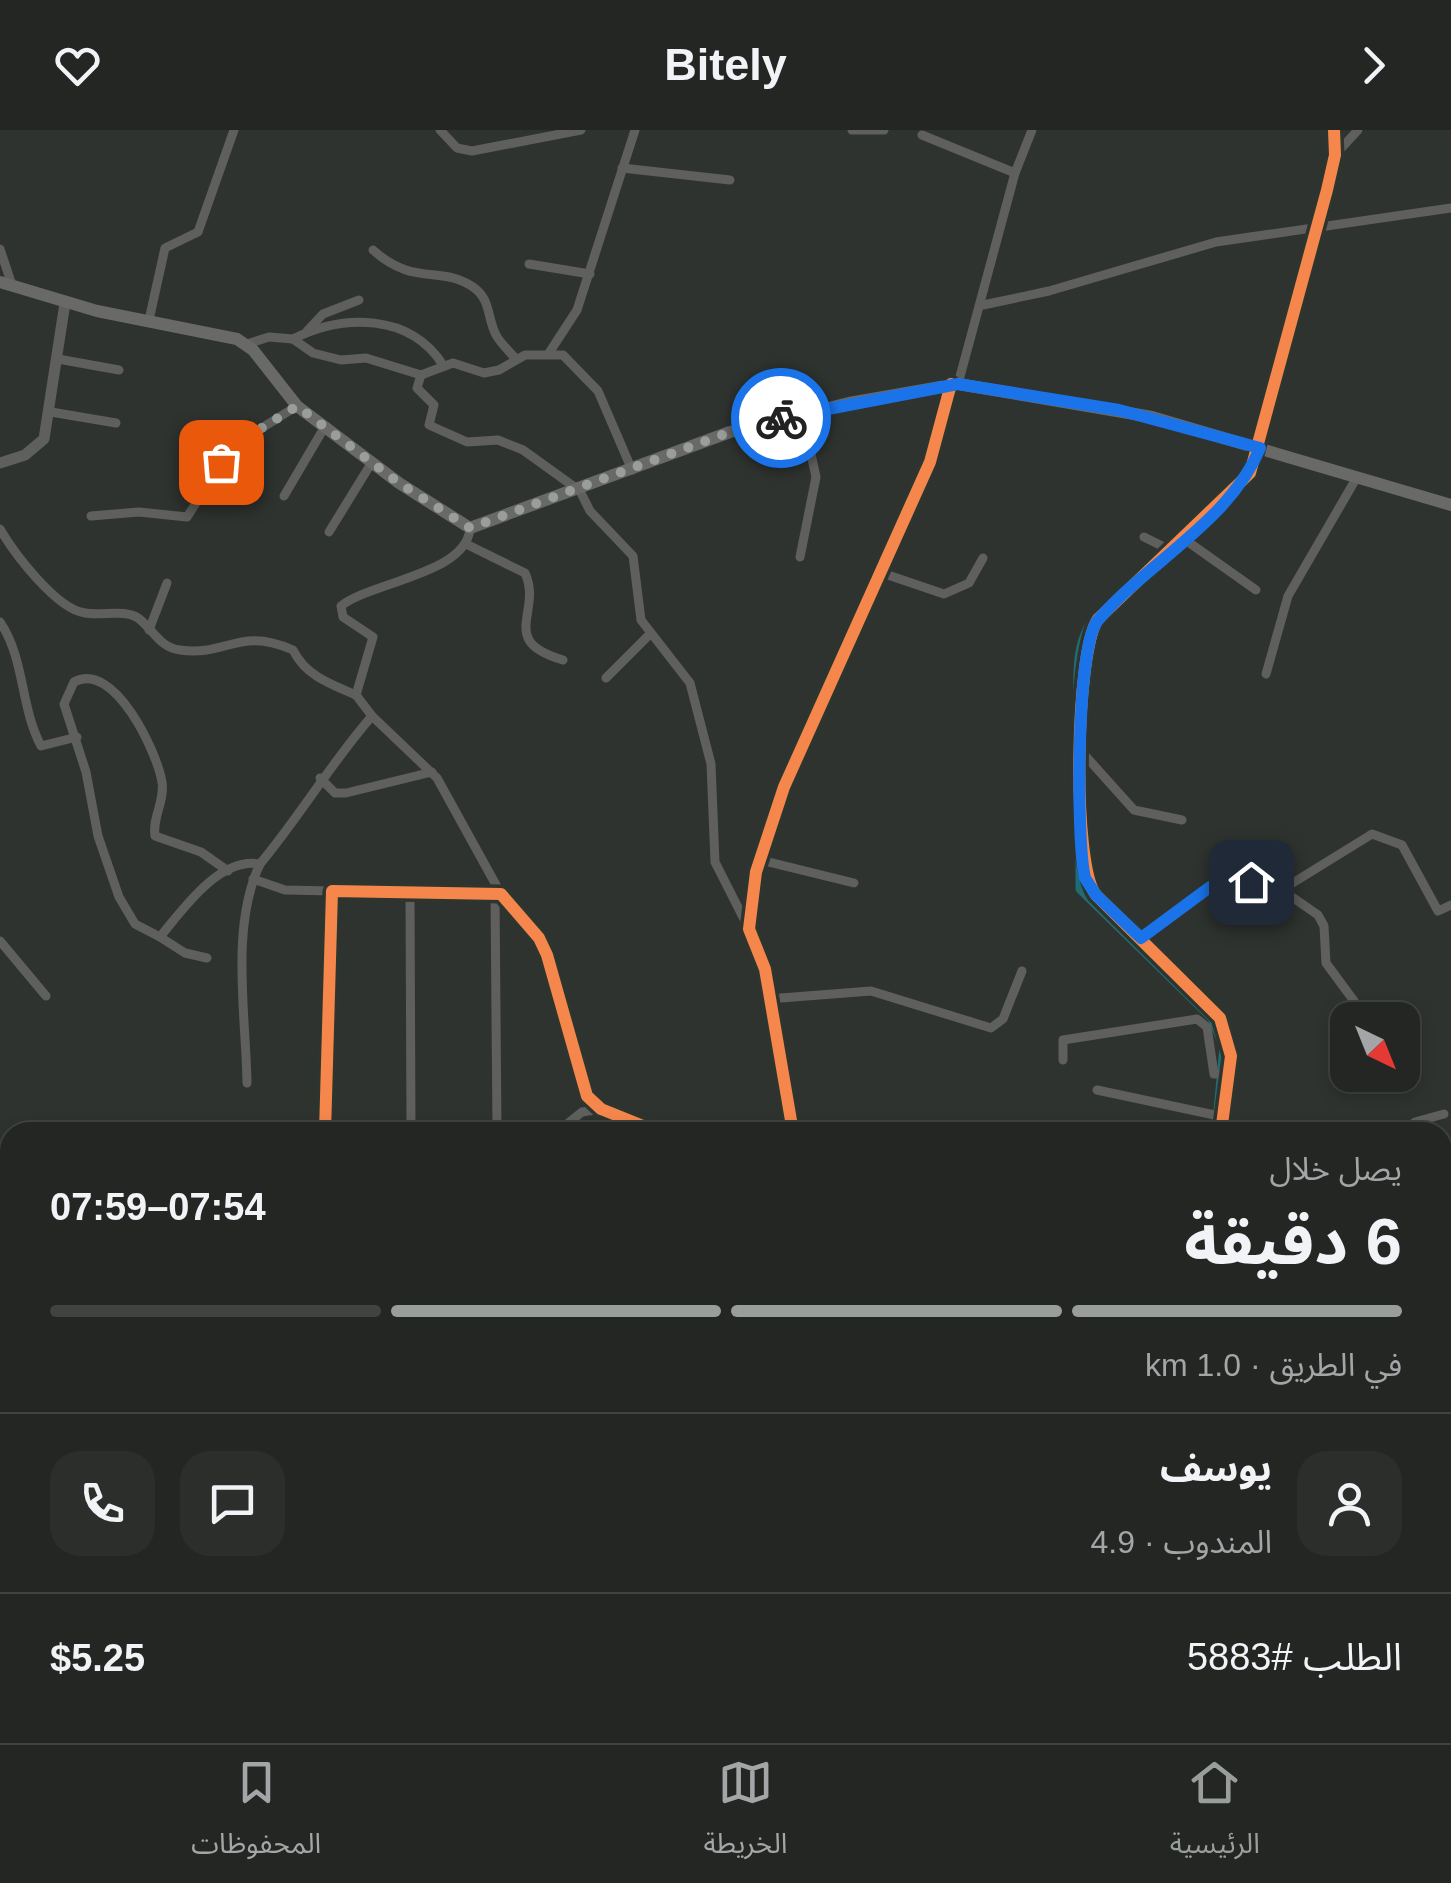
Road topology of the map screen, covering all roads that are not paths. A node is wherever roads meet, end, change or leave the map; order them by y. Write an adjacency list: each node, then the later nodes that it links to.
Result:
1 (234, 130): 25 (street)
2 (440, 130): 3 (street)
3 (581, 130)
4 (635, 130): 12 (street)
5 (852, 130): 6 (street)
6 (884, 130)
7 (1032, 130): 13 (street)
8 (1334, 130): 11 (street)
9 (1358, 130): 11 (street)
10 (922, 135): 13 (street)
11 (1334, 154): 16 (street)
12 (622, 168): 14 (street); 20 (street)
13 (1015, 174): 24 (street)
14 (730, 180)
15 (1451, 208): 16 (street)
16 (1316, 229): 24 (street); 41 (street)
17 (0, 249): 21 (street)
18 (372, 250): 31 (street)
19 (529, 264): 20 (street)
20 (590, 274): 29 (street)
21 (6, 284): 23 (main road)
22 (359, 300): 26 (street)
23 (65, 304): 25 (main road); 30 (street)
24 (983, 305): 35 (street)
25 (150, 320): 28 (main road)
26 (305, 333): 27 (street); 32 (street)
27 (293, 340): 28 (street); 34 (street)
28 (246, 344): 36 (main road)
29 (549, 352): 31 (street); 44 (street)
30 (58, 359): 33 (street); 37 (street)
31 (516, 359): 32 (street)
32 (443, 366): 34 (street)
33 (119, 370)
34 (421, 375): 46 (street)
35 (955, 384): 38 (main road); 41 (main road); 59 (street)
36 (297, 406): 40 (main road); 49 (street)
37 (51, 412): 39 (street); 43 (street)
38 (802, 413): 44 (main road); 57 (street)
39 (116, 422)
40 (324, 428): 42 (main road); 47 (street)
41 (1260, 448): 45 (main road); 54 (street)
42 (372, 462): 51 (main road); 52 (street)
43 (0, 463)
44 (632, 470): 46 (main road)
45 (1357, 477): 48 (main road); 66 (street)
46 (580, 491): 51 (main road); 64 (street)
47 (284, 496)
48 (1451, 504)
49 (90, 516)
50 (0, 528): 63 (street)
51 (470, 528): 55 (street)
52 (329, 532)
53 (1144, 537): 56 (street)
54 (1184, 539): 56 (street); 61 (street)
55 (466, 544): 65 (street); 68 (street)
56 (1172, 551): 71 (street)
57 (800, 558)
58 (984, 558): 59 (street)
59 (879, 572): 75 (street)
60 (167, 583): 63 (street)
61 (1256, 590)
62 (0, 622): 70 (street)
63 (149, 630): 68 (street)
64 (649, 635): 67 (street); 85 (street)
65 (563, 660)
66 (1266, 674)
67 (606, 678)
68 (356, 695): 69 (street)
69 (372, 716): 72 (street); 73 (street)
70 (76, 737): 77 (street); 86 (street)
71 (1082, 751): 74 (street); 87 (street)
72 (432, 772): 73 (street); 83 (street)
73 (320, 778): 76 (street)
74 (1182, 820)
75 (760, 860): 79 (street); 85 (street)
76 (260, 864): 77 (street); 78 (street)
77 (228, 871): 86 (street)
78 (253, 879): 81 (street); 96 (street)
79 (854, 884)
80 (1283, 889): 84 (street); 87 (street); 93 (street)
81 (332, 891): 82 (street); 101 (street)
82 (410, 891): 83 (street); 102 (street)
83 (498, 894): 98 (street); 103 (street)
84 (1451, 905)
85 (749, 929): 92 (street)
86 (160, 937): 89 (street)
87 (1141, 938): 95 (street)
88 (0, 941): 91 (street)
89 (206, 958)
90 (1022, 971): 92 (street)
91 (46, 996)
92 (768, 999): 106 (street)
93 (1354, 1001)
94 (1063, 1060): 95 (street)
95 (1229, 1074): 100 (street)
96 (246, 1083)
97 (1098, 1090): 100 (street)
98 (601, 1109): 104 (street); 105 (street)
99 (1444, 1114): 108 (street)
100 (1224, 1116): 107 (street)
101 (324, 1122)
102 (411, 1122)
103 (497, 1122)
104 (570, 1122)
105 (633, 1122)
106 (791, 1122)
107 (1223, 1122)
108 (1415, 1122)

